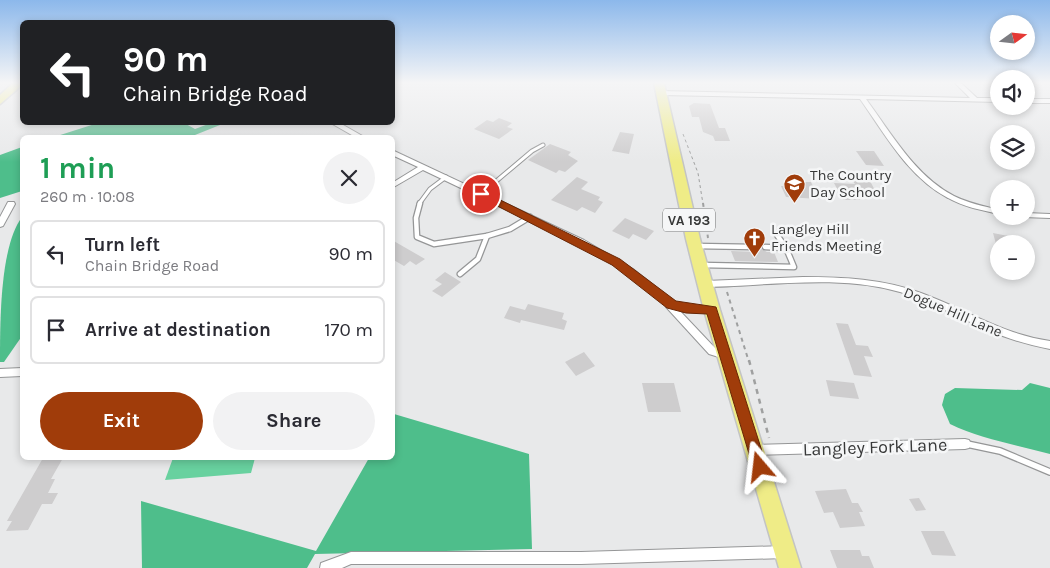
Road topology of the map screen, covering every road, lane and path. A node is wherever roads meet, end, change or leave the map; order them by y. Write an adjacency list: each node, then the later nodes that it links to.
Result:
1 (665, 110): 19 (main road, VA 193)
2 (871, 110): 12 (street)
3 (338, 125): 4 (street)
4 (357, 135)
5 (544, 145): 10 (lane)
6 (395, 153): 7 (street)
7 (423, 167): 8 (street); 9 (street)
8 (446, 178): 10 (street); 18 (lane)
9 (395, 184)
10 (481, 194): 15 (street)
11 (12, 204): 16 (street)
12 (990, 210)
13 (1035, 215): 14 (street)
14 (1050, 216)
15 (530, 217): 18 (lane); 26 (street)
16 (0, 224)
17 (777, 235): 22 (lane)
18 (487, 236): 24 (lane)
19 (695, 246): 20 (lane); 23 (main road, VA 193)
20 (754, 247)
21 (765, 247): 22 (lane)
22 (786, 248): 23 (lane)
23 (700, 265): 25 (main road, VA 193)
24 (460, 274)
25 (706, 284): 27 (main road, VA 193); 28 (street, Dogue Hill Lane)
26 (666, 301): 27 (street); 29 (street)
27 (712, 310): 29 (main road, VA 193)
28 (1050, 344)
29 (725, 355): 33 (main road, VA 193)
30 (0, 372): 31 (street)
31 (20, 372)
32 (965, 444): 33 (street, Langley Fork Lane); 34 (lane)
33 (755, 450): 35 (main road, VA 193)
34 (1050, 472)
35 (788, 560): 36 (street)
36 (326, 568)

